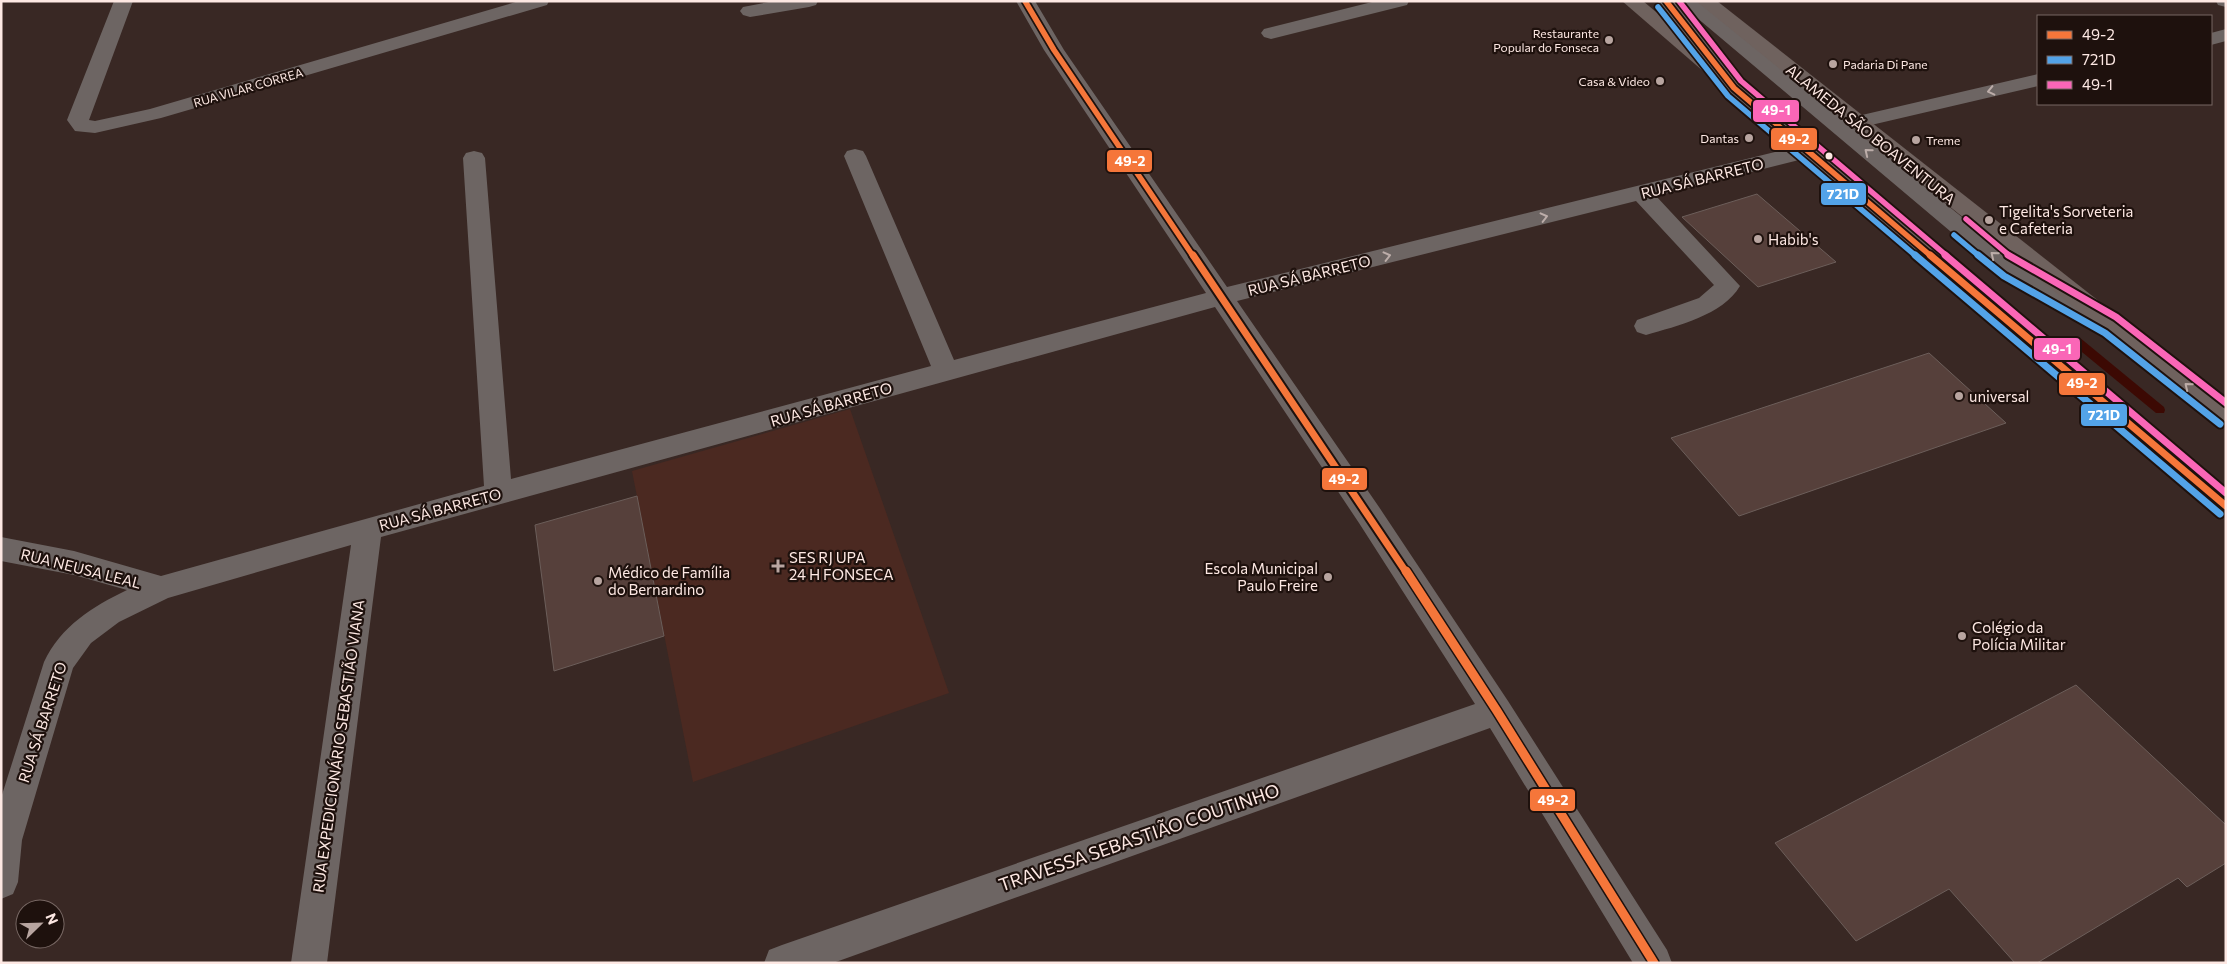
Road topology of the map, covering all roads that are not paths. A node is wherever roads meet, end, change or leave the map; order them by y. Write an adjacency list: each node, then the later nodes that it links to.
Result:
1 (124, 1): 2 (street, RUA VILAR CORREA)
2 (540, 1)
3 (809, 1): 10 (street)
4 (1025, 1): 21 (street)
5 (1400, 1): 11 (street)
6 (1631, 1): 15 (highway)
7 (1666, 1): 15 (street)
8 (1686, 1): 22 (street, one-way to 8)
9 (1705, 1): 16 (highway, ALAMEDA SÃO BOAVENTURA)
10 (750, 11)
11 (1271, 33)
12 (2226, 35): 13 (street)
13 (2212, 39)
14 (2037, 80): 16 (street, one-way to 16)
15 (1734, 88): 17 (highway)
16 (1856, 123): 22 (highway, ALAMEDA SÃO BOAVENTURA)
17 (1808, 151): 20 (street, RUA SÁ BARRETO); 27 (highway)
18 (855, 156): 24 (street)
19 (474, 158): 26 (street)
20 (1641, 193): 21 (street, RUA SÁ BARRETO, one-way to 20); 23 (street)
21 (1220, 298): 24 (street, RUA SÁ BARRETO); 31 (street)
22 (2111, 325): 25 (highway, ALAMEDA SÃO BOAVENTURA, one-way to 22)
23 (1646, 326)
24 (946, 372): 26 (street, RUA SÁ BARRETO)
25 (2226, 416)
26 (498, 494): 28 (street, RUA SÁ BARRETO)
27 (2226, 506)
28 (368, 529): 30 (street, RUA SÁ BARRETO); 34 (street, RUA EXPEDICIONÁRIO SEBASTIÃO VIANA)
29 (1, 549): 30 (street, RUA NEUSA LEAL)
30 (161, 588): 32 (street, RUA SÁ BARRETO)
31 (1497, 711): 35 (street, TRAVESSA SEBASTIÃO COUTINHO); 36 (street)
32 (3, 840): 33 (street, RUA SÁ BARRETO)
33 (1, 882)
34 (309, 963)
35 (782, 963)
36 (1654, 963)

